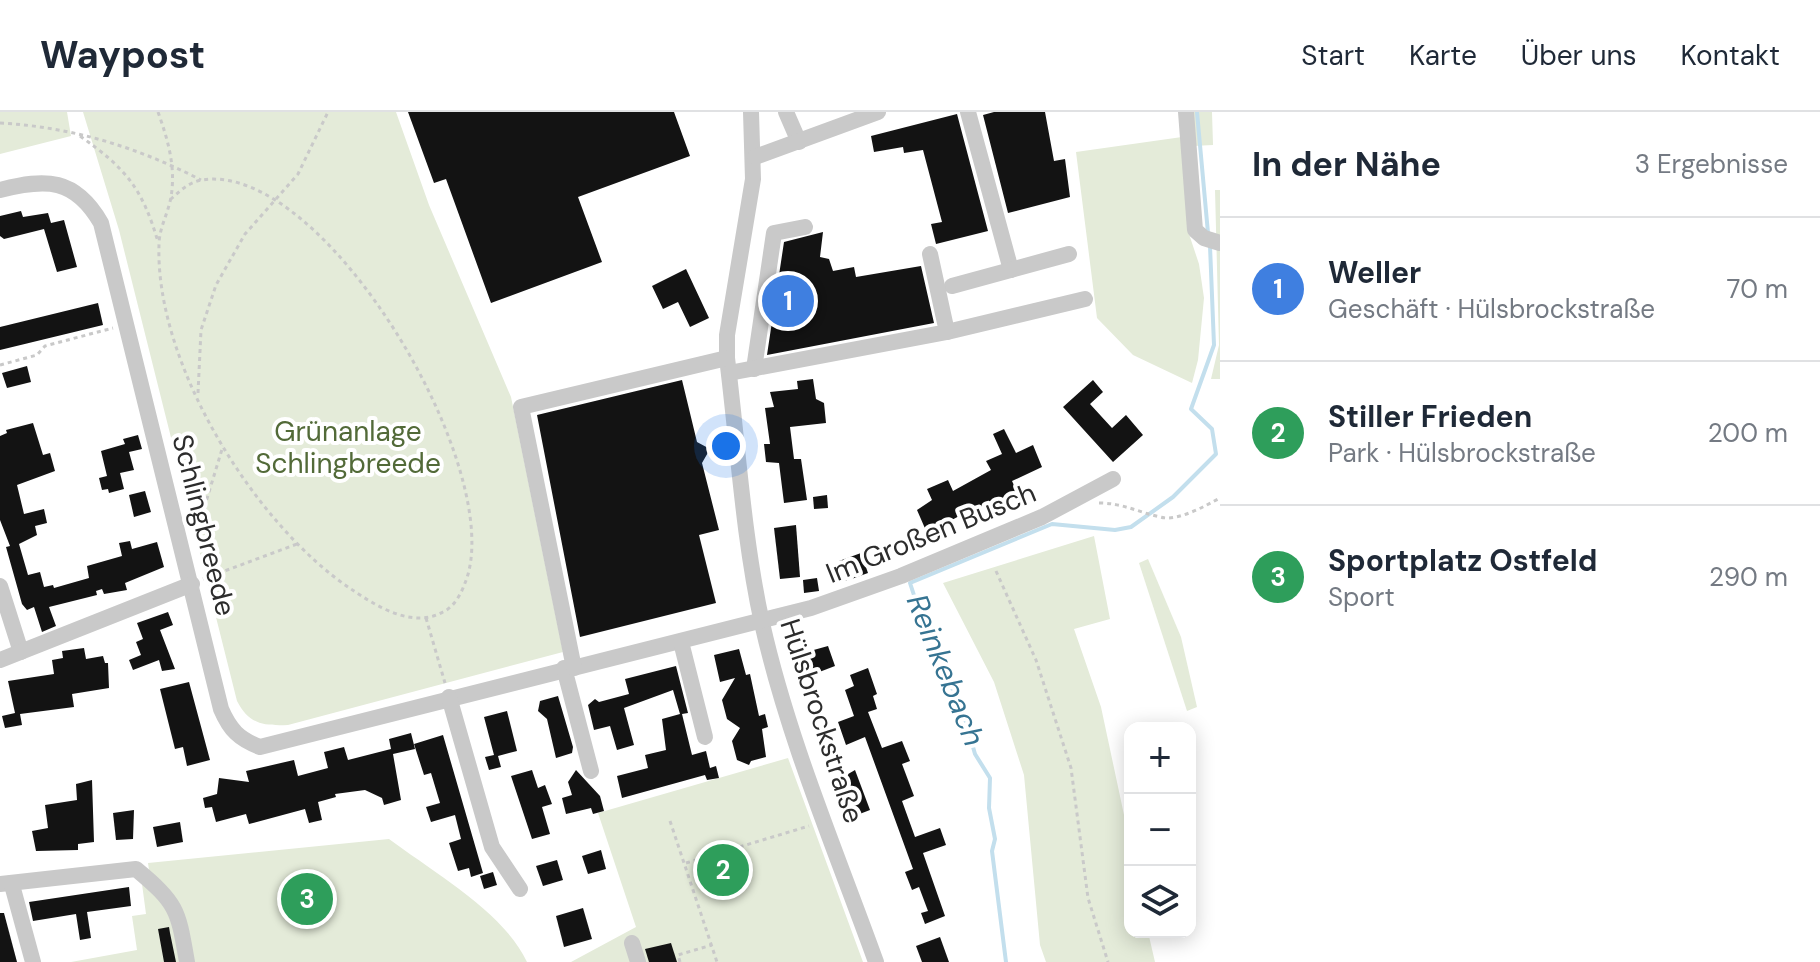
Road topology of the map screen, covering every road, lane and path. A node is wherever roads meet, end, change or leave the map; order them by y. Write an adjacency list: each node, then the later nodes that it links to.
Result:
1 (158, 112): 12 (path)
2 (328, 112): 16 (path)
3 (751, 112): 11 (street, Hülsbrockstraße)
4 (786, 112): 10 (street)
5 (878, 112): 10 (street)
6 (968, 112): 22 (street)
7 (1186, 112): 18 (street)
8 (0, 123): 9 (path)
9 (77, 133): 12 (path); 19 (path)
10 (799, 142): 11 (street)
11 (755, 157): 28 (street, Hülsbrockstraße)
12 (172, 165): 13 (path); 15 (path)
13 (201, 180): 15 (path); 16 (path)
14 (0, 190): 25 (street, Schlingbreede)
15 (171, 199): 19 (path)
16 (274, 201): 30 (path); 40 (path)
17 (805, 227): 29 (street)
18 (1213, 241)
19 (159, 245): 30 (path)
20 (930, 254): 26 (street)
21 (1069, 254): 22 (street)
22 (1011, 270): 23 (street)
23 (952, 286)
24 (1085, 299): 26 (street)
25 (127, 324): 27 (path); 36 (street, Schlingbreede)
26 (947, 332): 29 (street)
27 (0, 365)
28 (728, 366): 29 (street); 41 (street, Hülsbrockstraße); 45 (street)
29 (754, 369)
30 (198, 397): 31 (path)
31 (223, 446): 35 (path); 36 (path)
32 (1113, 479): 34 (street, Im Großen Busch)
33 (1220, 498): 34 (path)
34 (1072, 503): 41 (street, Im Großen Busch)
35 (297, 544): 38 (path); 40 (path)
36 (185, 555): 38 (street, Schlingbreede)
37 (996, 571): 62 (path)
38 (192, 584): 43 (street); 46 (street, Schlingbreede)
39 (0, 586): 43 (street)
40 (426, 618): 46 (path)
41 (762, 622): 42 (street, Schlingbreede); 61 (street, Hülsbrockstraße)
42 (681, 642): 45 (street, Schlingbreede); 47 (street)
43 (21, 652): 44 (street)
44 (0, 660)
45 (569, 668): 46 (street, Schlingbreede); 48 (street)
46 (449, 697): 53 (street)
47 (705, 737)
48 (591, 771)
49 (670, 821): 51 (path)
50 (817, 824): 51 (path)
51 (684, 863): 55 (path)
52 (6, 884): 56 (street); 57 (street)
53 (520, 889)
54 (632, 943): 58 (street)
55 (712, 945): 59 (path); 60 (path)
56 (33, 962)
57 (187, 962)
58 (638, 962)
59 (680, 962)
60 (717, 962)
61 (876, 962)
62 (1108, 962)

